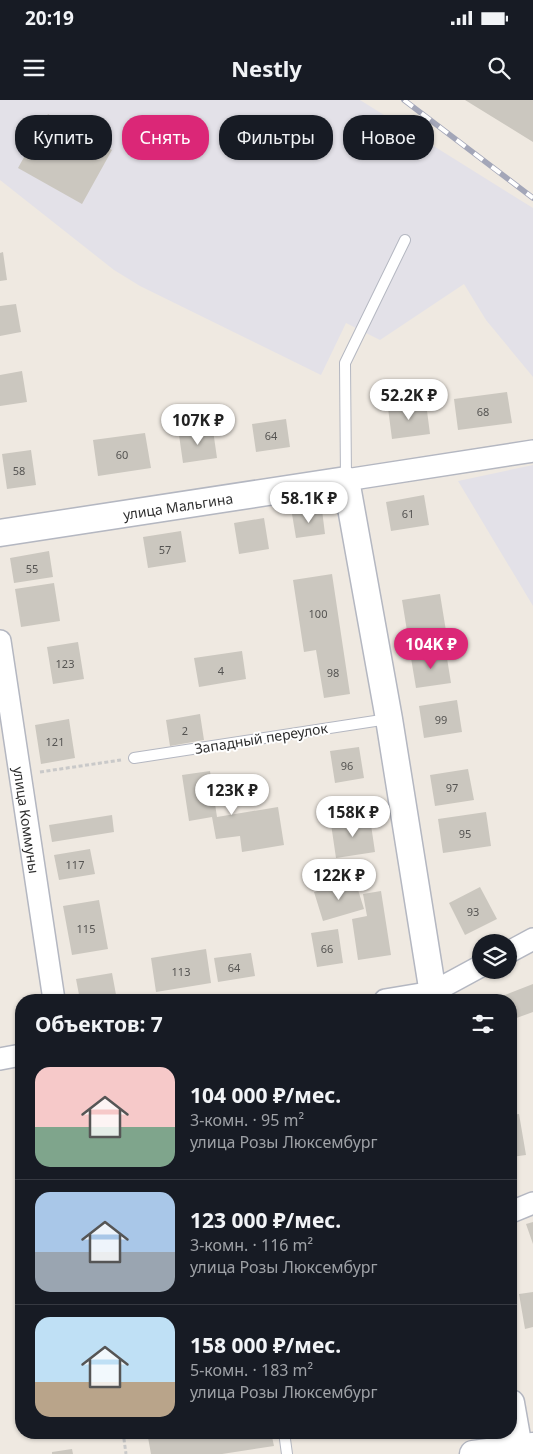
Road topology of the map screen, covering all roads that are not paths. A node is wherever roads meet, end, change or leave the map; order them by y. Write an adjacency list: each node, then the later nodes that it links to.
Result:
1 (406, 240): 3 (lane)
2 (533, 451): 3 (street, улица Мальгина)
3 (346, 480): 4 (street, улица Мальгина); 6 (street)
4 (0, 533)
5 (0, 641): 11 (street, улица Коммуны)
6 (389, 719): 7 (lane, Западный переулок); 12 (street)
7 (134, 758)
8 (533, 939): 9 (street)
9 (517, 948)
10 (472, 972): 13 (street)
11 (53, 994)
12 (433, 994)
13 (436, 994)
14 (15, 1056): 15 (street)
15 (0, 1059)
16 (533, 1203): 17 (street)
17 (517, 1210)
18 (517, 1424): 20 (street)
19 (285, 1439): 21 (lane)
20 (524, 1449): 22 (street)
21 (287, 1454)
22 (474, 1454)

